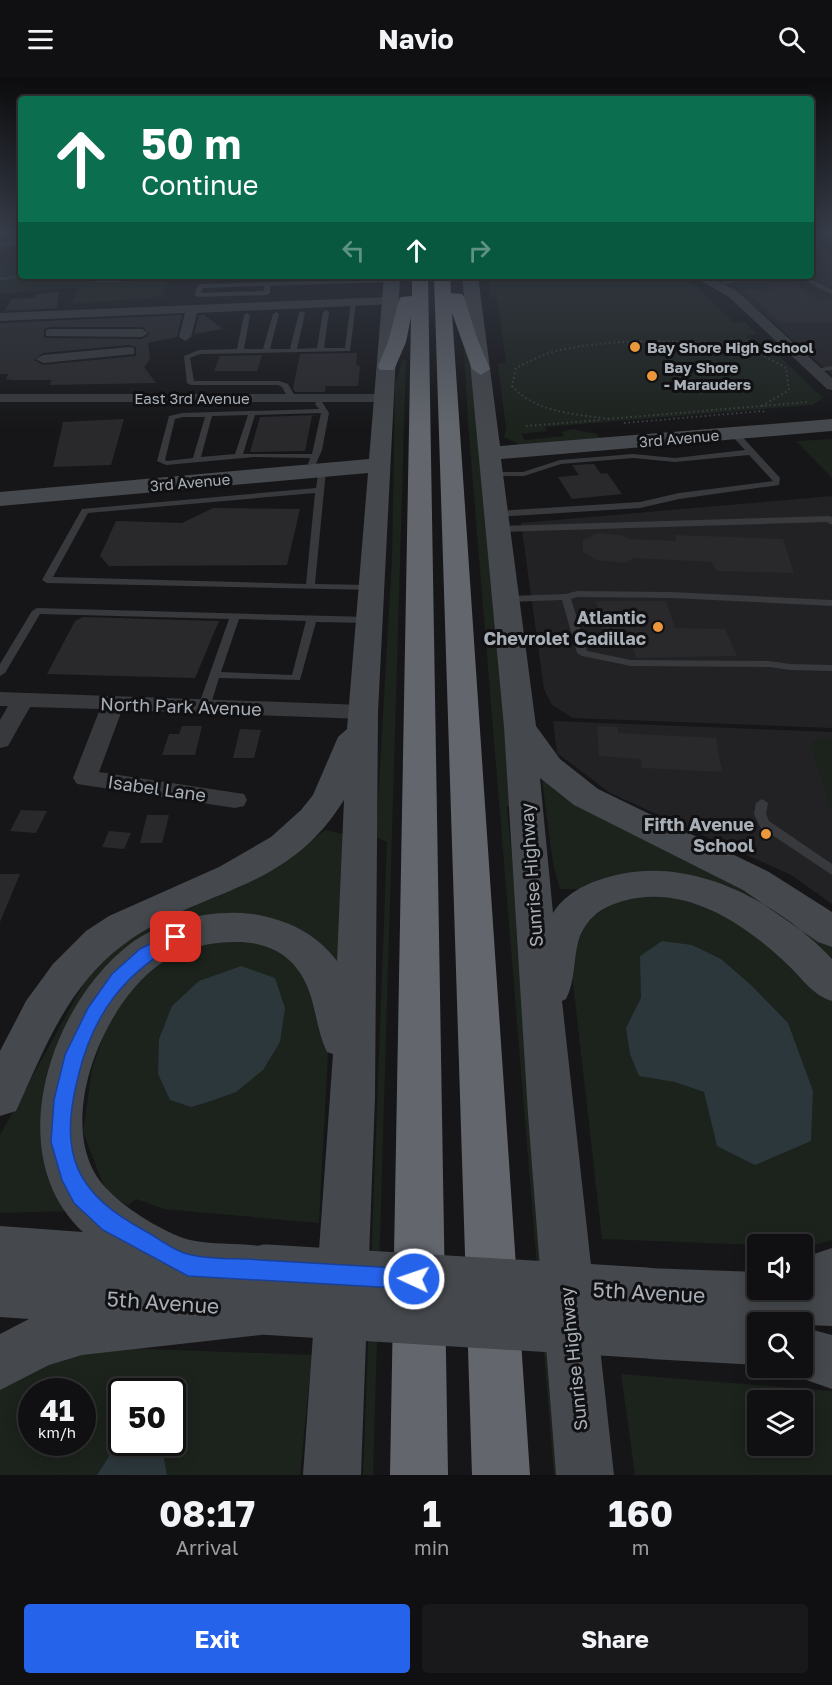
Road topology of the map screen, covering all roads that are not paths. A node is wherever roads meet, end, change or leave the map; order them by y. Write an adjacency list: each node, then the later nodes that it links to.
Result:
1 (360, 299): 8 (street)
2 (399, 299): 34 (main road)
3 (402, 299): 89 (highway)
4 (443, 299): 90 (highway)
5 (458, 299): 25 (highway)
6 (473, 299): 25 (main road, Sunrise Highway)
7 (739, 299): 26 (street)
8 (353, 302): 9 (street); 19 (lane)
9 (192, 309): 12 (street); 18 (street)
10 (326, 312): 19 (lane)
11 (302, 313): 23 (lane)
12 (56, 314): 15 (street); 16 (street)
13 (276, 314): 22 (lane)
14 (247, 315): 21 (lane)
15 (0, 317)
16 (51, 333): 17 (street); 20 (street)
17 (142, 333)
18 (185, 337)
19 (320, 350): 23 (lane)
20 (129, 351)
21 (240, 351): 22 (lane); 27 (lane)
22 (266, 351): 23 (lane)
23 (292, 351)
24 (832, 368): 26 (lane)
25 (481, 369): 43 (main road, Sunrise Highway)
26 (814, 370): 28 (street)
27 (191, 383): 32 (lane); 33 (lane)
28 (832, 386)
29 (0, 388): 30 (street)
30 (143, 388)
31 (0, 398): 32 (street, East 3rd Avenue)
32 (184, 398): 33 (street, East 3rd Avenue)
33 (292, 398): 35 (street, East 3rd Avenue)
34 (385, 398): 35 (street, East 3rd Avenue); 44 (main road)
35 (320, 404): 36 (lane); 45 (lane)
36 (252, 413): 37 (lane); 41 (lane)
37 (210, 414): 42 (lane); 42 (lane)
38 (832, 425): 39 (main road, 3rd Avenue)
39 (734, 433): 40 (lane); 43 (main road, 3rd Avenue)
40 (751, 452): 43 (lane); 47 (lane)
41 (238, 457): 42 (lane); 45 (lane)
42 (196, 460)
43 (491, 464): 47 (main road, Sunrise Highway)
44 (380, 465): 45 (main road, 3rd Avenue); 50 (main road)
45 (317, 472): 46 (main road, 3rd Avenue); 49 (lane); 49 (lane)
46 (0, 499)
47 (498, 521): 48 (lane); 52 (main road, Sunrise Highway)
48 (832, 522)
49 (310, 587): 50 (lane)
50 (371, 588): 56 (main road)
51 (566, 597): 52 (lane); 53 (lane); 57 (lane)
52 (506, 598): 64 (main road, Sunrise Highway)
53 (832, 603)
54 (235, 616): 55 (lane); 58 (lane); 59 (lane)
55 (312, 618): 56 (lane); 59 (lane)
56 (369, 620): 63 (main road)
57 (832, 669)
58 (0, 673)
59 (214, 675): 62 (lane)
60 (11, 700): 61 (street, North Park Avenue); 65 (street)
61 (113, 704): 62 (street, North Park Avenue); 66 (street, Isabel Lane)
62 (204, 707): 63 (street, North Park Avenue)
63 (363, 712): 72 (main road); 73 (main road)
64 (520, 727): 69 (main road); 71 (main road, Sunrise Highway)
65 (0, 741)
66 (235, 800)
67 (762, 803): 68 (lane)
68 (832, 870)
69 (832, 932)
70 (832, 985): 71 (main road)
71 (543, 1031): 91 (main road, Sunrise Highway)
72 (0, 1097)
73 (353, 1097): 75 (main road); 88 (main road)
74 (0, 1250): 75 (main road, 5th Avenue)
75 (188, 1266): 78 (main road, 5th Avenue)
76 (832, 1273): 77 (main road)
77 (813, 1279)
78 (264, 1290): 79 (main road, 5th Avenue); 82 (main road, 5th Avenue, bridge); 87 (main road)
79 (0, 1292)
80 (832, 1300): 81 (main road, 5th Avenue)
81 (799, 1312)
82 (747, 1322)
83 (813, 1338): 84 (main road, 5th Avenue)
84 (832, 1343)
85 (813, 1356): 86 (main road)
86 (832, 1362)
87 (0, 1363)
88 (332, 1475)
89 (419, 1475)
90 (501, 1475)
91 (585, 1475)

